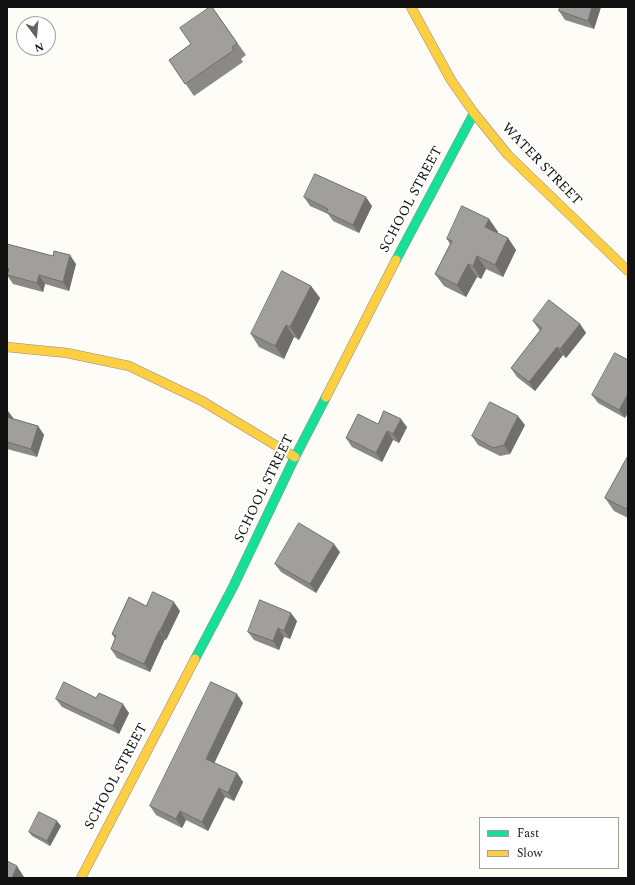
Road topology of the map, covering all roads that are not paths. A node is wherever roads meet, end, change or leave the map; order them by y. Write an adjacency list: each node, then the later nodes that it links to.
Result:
1 (411, 7): 2 (street, WATER STREET)
2 (474, 113): 3 (street, WATER STREET); 5 (street, SCHOOL STREET)
3 (628, 271)
4 (7, 347): 5 (street)
5 (295, 457): 6 (street, SCHOOL STREET)
6 (81, 878)

